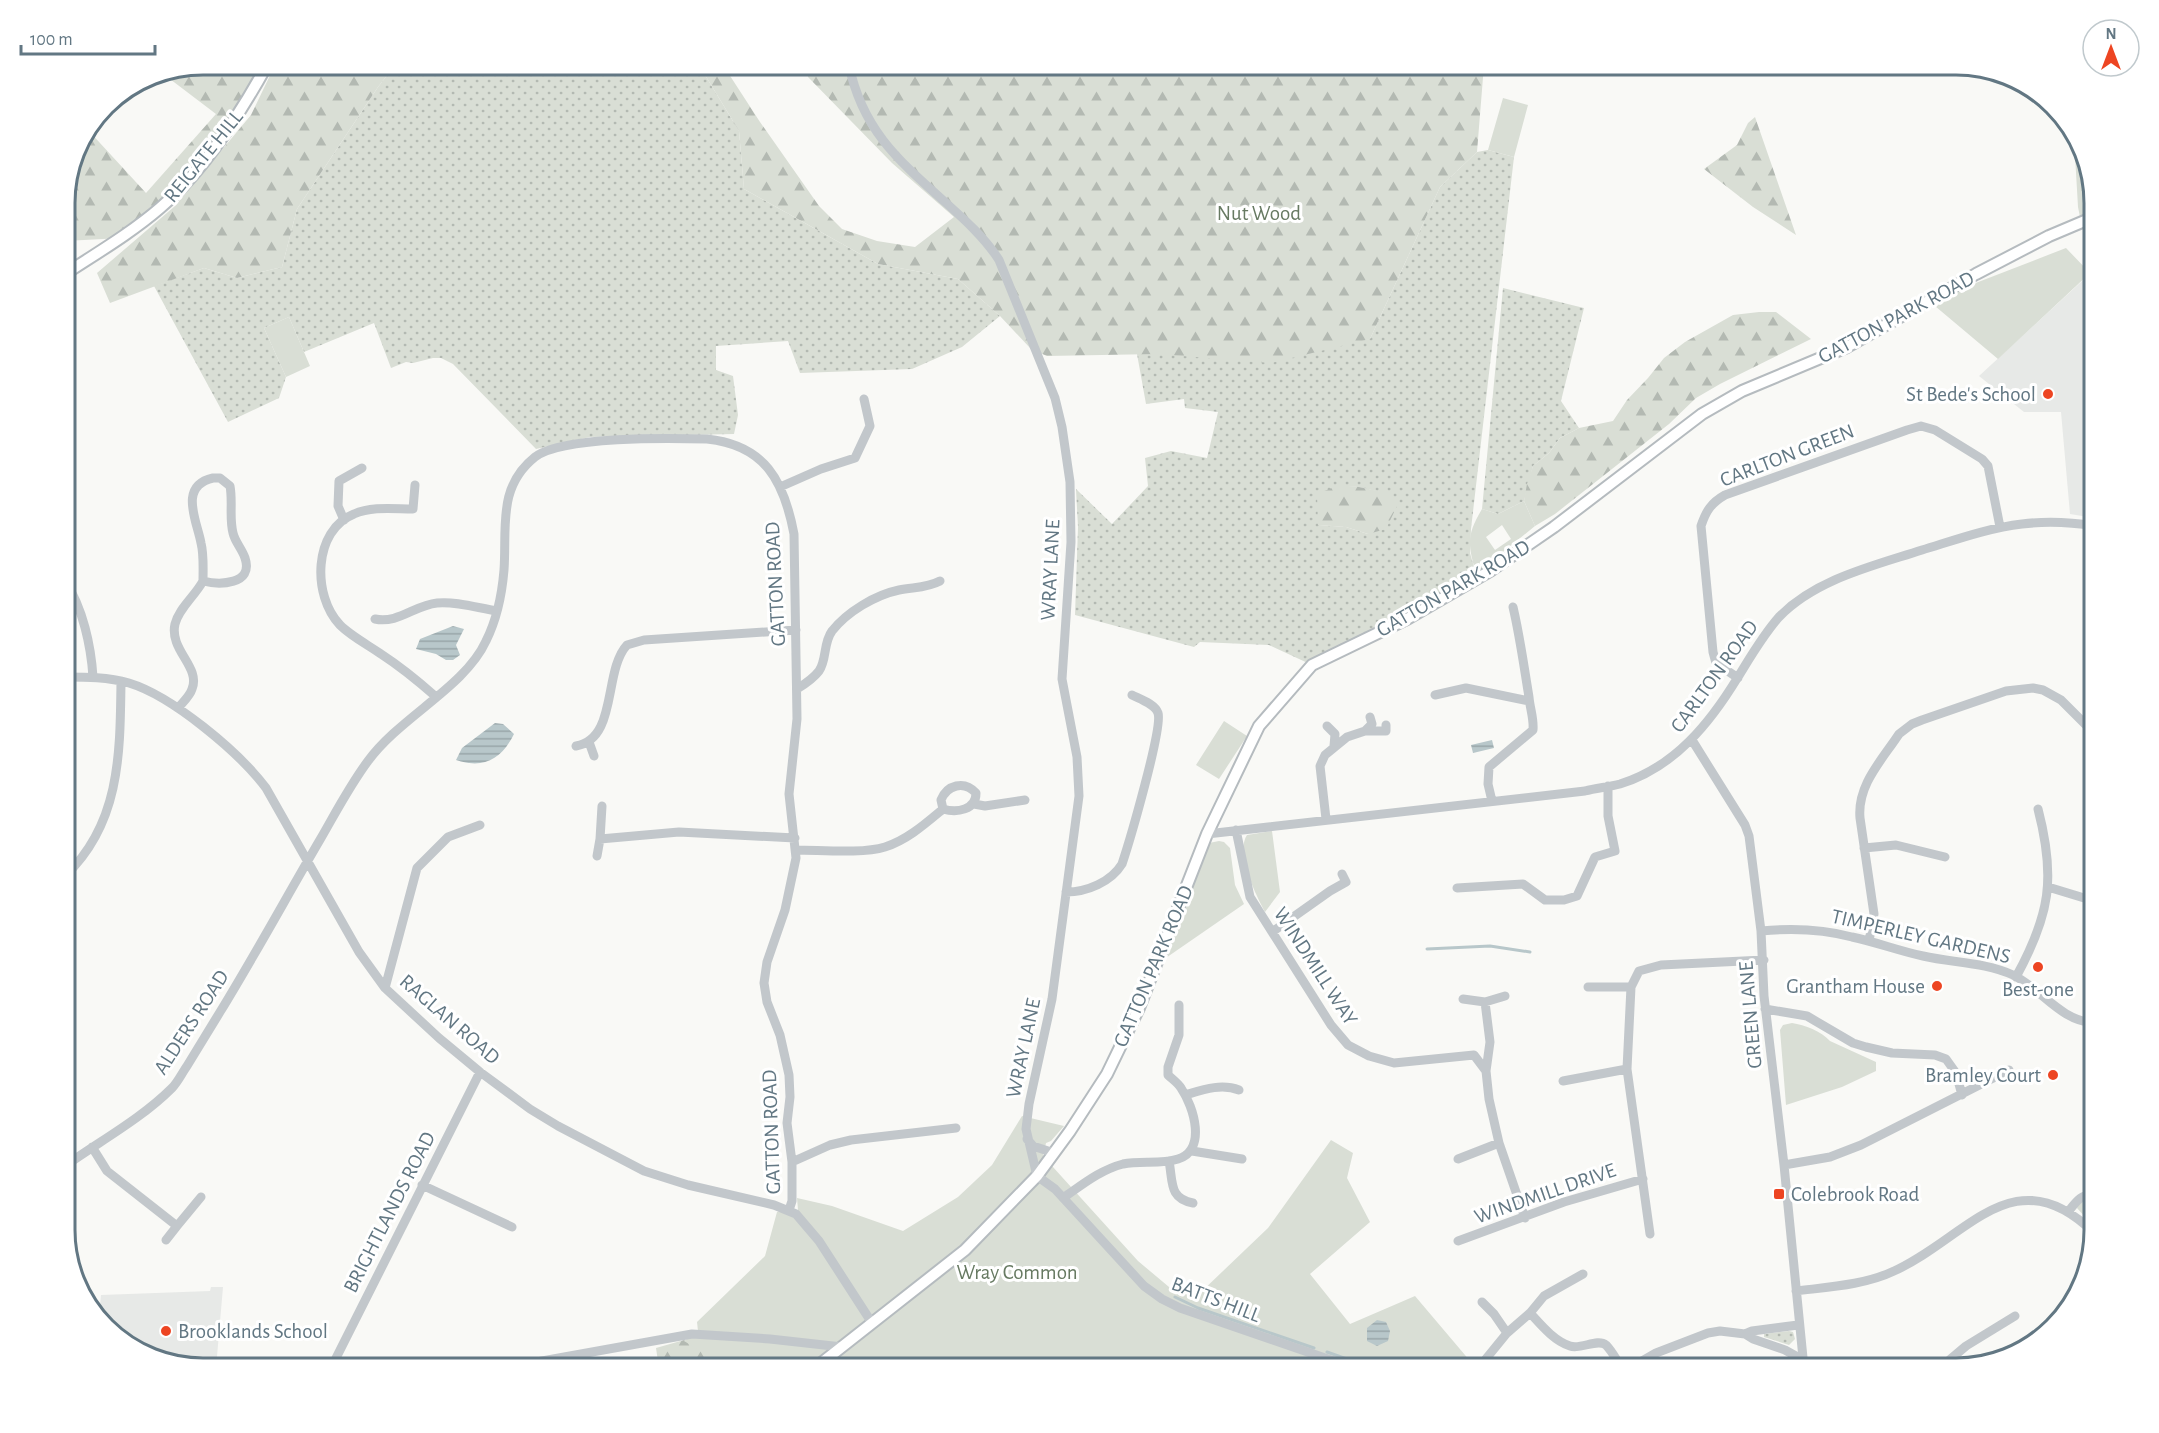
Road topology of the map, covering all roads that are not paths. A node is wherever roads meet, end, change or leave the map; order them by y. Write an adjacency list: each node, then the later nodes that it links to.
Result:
1 (261, 75): 4 (main road, REIGATE HILL)
2 (851, 75): 61 (street, WRAY LANE)
3 (2084, 220): 49 (main road, GATTON PARK ROAD)
4 (75, 268)
5 (864, 399): 8 (street)
6 (362, 468): 9 (street)
7 (415, 485): 9 (street)
8 (780, 487): 16 (street, GATTON ROAD); 18 (street, GATTON ROAD)
9 (344, 520): 26 (street)
10 (2084, 525): 11 (street, CARLTON ROAD)
11 (2000, 527): 21 (street, CARLTON ROAD); 21 (street, CARLTON GREEN)
12 (203, 581): 12 (street); 28 (street)
13 (940, 581): 23 (street)
14 (75, 602): 20 (street)
15 (1513, 607): 27 (street)
16 (497, 611): 17 (street); 26 (street, GATTON ROAD)
17 (375, 619)
18 (796, 630): 23 (street, GATTON ROAD); 35 (street)
19 (75, 677): 20 (street, RAGLAN ROAD)
20 (93, 677): 22 (street, RAGLAN ROAD)
21 (1738, 678): 34 (street, CARLTON ROAD)
22 (121, 681): 28 (street, RAGLAN ROAD); 57 (street)
23 (797, 689): 50 (street, GATTON ROAD)
24 (1132, 695): 61 (street)
25 (1435, 695): 27 (street)
26 (435, 696): 56 (street, GATTON ROAD)
27 (1529, 701): 41 (street)
28 (178, 708): 56 (street, RAGLAN ROAD)
29 (1370, 717): 33 (street)
30 (2084, 723): 52 (street)
31 (1386, 725): 33 (street)
32 (1327, 726): 37 (street)
33 (1365, 731): 37 (street)
34 (1692, 740): 39 (street, CARLTON ROAD); 64 (street, GREEN LANE)
35 (589, 742): 36 (street); 38 (street)
36 (576, 746)
37 (1334, 746): 46 (street)
38 (594, 756)
39 (1608, 786): 41 (street, CARLTON ROAD); 60 (street)
40 (1025, 800): 42 (street)
41 (1492, 801): 46 (street, CARLTON ROAD)
42 (974, 804): 44 (street); 44 (street)
43 (602, 806): 51 (street)
44 (943, 809): 53 (street)
45 (2038, 809): 59 (street)
46 (1326, 819): 48 (street, CARLTON ROAD)
47 (480, 825): 70 (street)
48 (1236, 830): 49 (street, CARLTON ROAD); 63 (street, WINDMILL WAY)
49 (1207, 834): 92 (main road, GATTON PARK ROAD)
50 (795, 838): 51 (street); 53 (street, GATTON ROAD)
51 (600, 839): 54 (street)
52 (1864, 848): 55 (street); 65 (street)
53 (796, 850): 97 (street, GATTON ROAD)
54 (597, 856)
55 (1945, 857)
56 (308, 861): 70 (street, RAGLAN ROAD); 90 (street, ALDERS ROAD)
57 (75, 867)
58 (1347, 882): 63 (street)
59 (2048, 887): 62 (street); 67 (street)
60 (1457, 888)
61 (1066, 892): 88 (street, WRAY LANE)
62 (2084, 898)
63 (1272, 932): 78 (street, WINDMILL WAY)
64 (1761, 932): 65 (street, TIMPERLEY GARDENS); 66 (street, GREEN LANE)
65 (1869, 941): 67 (street, TIMPERLEY GARDENS)
66 (1764, 960): 69 (street); 75 (street, GREEN LANE)
67 (2016, 977): 76 (street, TIMPERLEY GARDENS)
68 (1588, 987): 69 (street)
69 (1630, 987): 79 (street)
70 (386, 988): 82 (street, RAGLAN ROAD)
71 (1506, 996): 73 (street)
72 (1463, 999): 73 (street)
73 (1485, 1002): 77 (street)
74 (1179, 1005): 85 (street)
75 (1766, 1009): 86 (street); 98 (street, GREEN LANE)
76 (2084, 1021)
77 (1490, 1042): 78 (street); 81 (street)
78 (1474, 1055): 81 (street)
79 (1627, 1069): 83 (street); 100 (street)
80 (2009, 1070): 86 (street)
81 (1486, 1071): 89 (street)
82 (480, 1072): 101 (street, BRIGHTLANDS ROAD); 106 (street, RAGLAN ROAD)
83 (1563, 1081)
84 (1239, 1090): 85 (street)
85 (1185, 1095): 91 (street)
86 (1962, 1095): 98 (street)
87 (956, 1128): 97 (street)
88 (1027, 1139): 92 (street); 99 (street, WRAY LANE)
89 (1499, 1143): 95 (street); 108 (street)
90 (92, 1147): 93 (street, ALDERS ROAD); 110 (street)
91 (1192, 1150): 94 (street); 96 (street)
92 (1054, 1153): 99 (main road, GATTON PARK ROAD)
93 (75, 1159)
94 (1242, 1159)
95 (1458, 1159)
96 (1169, 1161): 104 (street); 105 (street)
97 (792, 1162): 106 (street, GATTON ROAD)
98 (1784, 1165): 116 (street, GREEN LANE)
99 (1037, 1176): 104 (street, BATTS HILL); 120 (main road, GATTON PARK ROAD)
100 (1643, 1179): 108 (street, WINDMILL DRIVE); 112 (street)
101 (422, 1185): 111 (street); 125 (street, BRIGHTLANDS ROAD)
102 (2084, 1196): 107 (street)
103 (201, 1197): 110 (street)
104 (1063, 1198): 128 (street, BATTS HILL)
105 (1193, 1203)
106 (789, 1210): 120 (street, RAGLAN ROAD)
107 (2068, 1212): 109 (street); 116 (street)
108 (1525, 1218): 114 (street, WINDMILL DRIVE)
109 (2084, 1225)
110 (177, 1226): 113 (street)
111 (512, 1227)
112 (1650, 1234)
113 (166, 1240)
114 (1458, 1241)
115 (1583, 1274): 118 (street)
116 (1796, 1291): 121 (street, GREEN LANE)
117 (1482, 1302): 122 (street)
118 (1530, 1314): 122 (street); 130 (street)
119 (2015, 1316): 134 (street)
120 (872, 1323): 124 (main road, GATTON PARK ROAD)
121 (1798, 1325): 123 (street); 133 (street)
122 (1507, 1333): 129 (street)
123 (1745, 1334): 131 (street); 132 (street)
124 (842, 1347): 126 (street); 127 (main road, GATTON PARK ROAD)
125 (336, 1358)
126 (559, 1358)
127 (829, 1358)
128 (1325, 1358)
129 (1487, 1358)
130 (1615, 1358)
131 (1647, 1358)
132 (1795, 1358)
133 (1802, 1358)
134 (1952, 1358)

